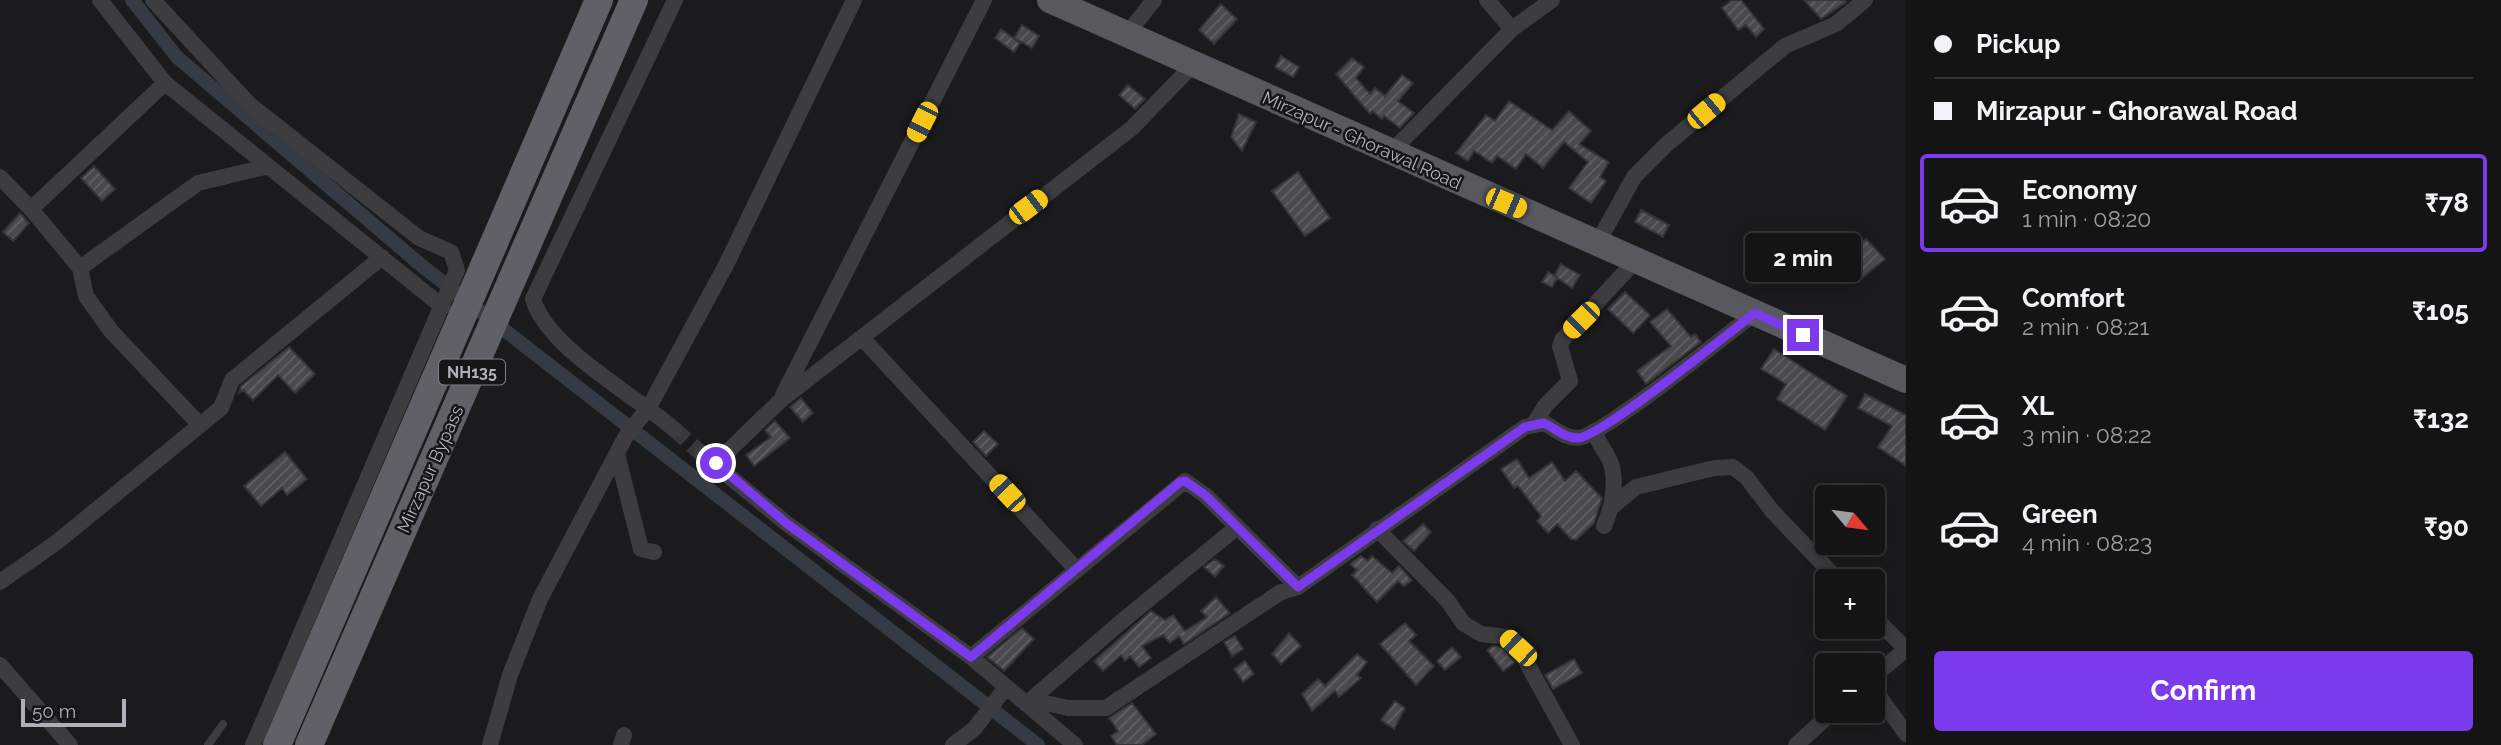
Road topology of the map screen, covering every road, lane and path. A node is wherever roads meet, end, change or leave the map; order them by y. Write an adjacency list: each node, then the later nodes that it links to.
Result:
1 (100, 0): 16 (street)
2 (153, 0): 25 (street)
3 (599, 0): 60 (highway, Mirzapur Bypass / NH135)
4 (634, 0): 61 (highway, Mirzapur Bypass / NH135)
5 (676, 0): 30 (street)
6 (854, 0): 30 (street)
7 (984, 0): 29 (street)
8 (1050, 0): 14 (main road, Mirzapur - Ghorawal Road)
9 (1154, 0): 14 (street)
10 (1488, 0): 13 (street)
11 (1552, 0): 13 (street)
12 (1865, 0): 21 (street)
13 (1512, 29): 17 (street)
14 (1127, 34): 15 (main road, Mirzapur - Ghorawal Road)
15 (1193, 65): 17 (main road, Mirzapur - Ghorawal Road); 27 (street)
16 (165, 83): 18 (street); 20 (street)
17 (1390, 153): 21 (main road, Mirzapur - Ghorawal Road)
18 (265, 167): 22 (street); 24 (street)
19 (0, 177): 20 (street)
20 (31, 209): 24 (street)
21 (1598, 242): 23 (main road, Mirzapur - Ghorawal Road)
22 (382, 257): 25 (street); 32 (street)
23 (1637, 259): 26 (main road, Mirzapur - Ghorawal Road); 31 (street)
24 (80, 268): 32 (street)
25 (446, 300): 59 (street)
26 (1755, 313): 28 (main road, Mirzapur - Ghorawal Road); 34 (street)
27 (863, 339): 29 (street); 41 (street)
28 (1906, 380)
29 (781, 400): 47 (street)
30 (643, 413): 33 (street); 35 (street)
31 (1535, 422): 34 (street); 39 (street)
32 (200, 424): 43 (street)
33 (674, 429)
34 (1594, 431): 36 (street)
35 (617, 454): 40 (street); 62 (street)
36 (1613, 506): 37 (street); 42 (street)
37 (1604, 527)
38 (1236, 528): 41 (street); 44 (street); 51 (street)
39 (1377, 529): 44 (street); 64 (street)
40 (654, 552)
41 (1076, 569): 47 (street)
42 (1828, 569)
43 (0, 582)
44 (1298, 587): 51 (street)
45 (1885, 628): 46 (street)
46 (1906, 649): 49 (street)
47 (971, 657): 50 (street)
48 (0, 665): 57 (street)
49 (1885, 667)
50 (1006, 687): 51 (street); 56 (street)
51 (1028, 702): 63 (street)
52 (1885, 704): 55 (street)
53 (1821, 723): 65 (street)
54 (223, 724): 58 (lane)
55 (1906, 734)
56 (956, 744)
57 (70, 745)
58 (208, 745)
59 (253, 745)
60 (277, 745)
61 (309, 745)
62 (489, 745)
63 (1075, 745)
64 (1572, 745)
65 (1796, 745)

